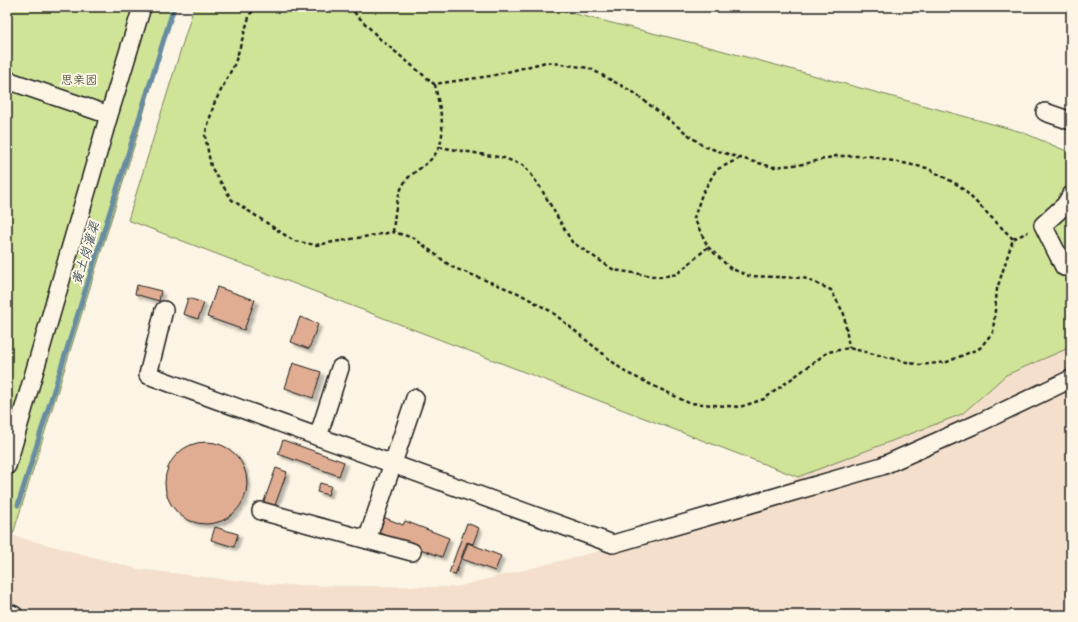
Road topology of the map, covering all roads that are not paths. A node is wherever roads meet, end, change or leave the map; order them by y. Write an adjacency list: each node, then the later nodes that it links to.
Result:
1 (142, 7): 4 (street)
2 (7, 80): 4 (street)
3 (1045, 112): 5 (street)
4 (109, 115): 14 (street)
5 (1071, 121)
6 (1071, 195): 7 (street)
7 (1064, 266)
8 (164, 310): 12 (street)
9 (340, 368): 12 (street)
10 (1071, 379): 13 (street)
11 (415, 398): 13 (street)
12 (318, 437): 13 (street)
13 (392, 464): 16 (street)
14 (7, 466)
15 (261, 510): 16 (street)
16 (367, 540): 17 (street)
17 (412, 552)
18 (7, 612): 19 (street)
19 (14, 615)

